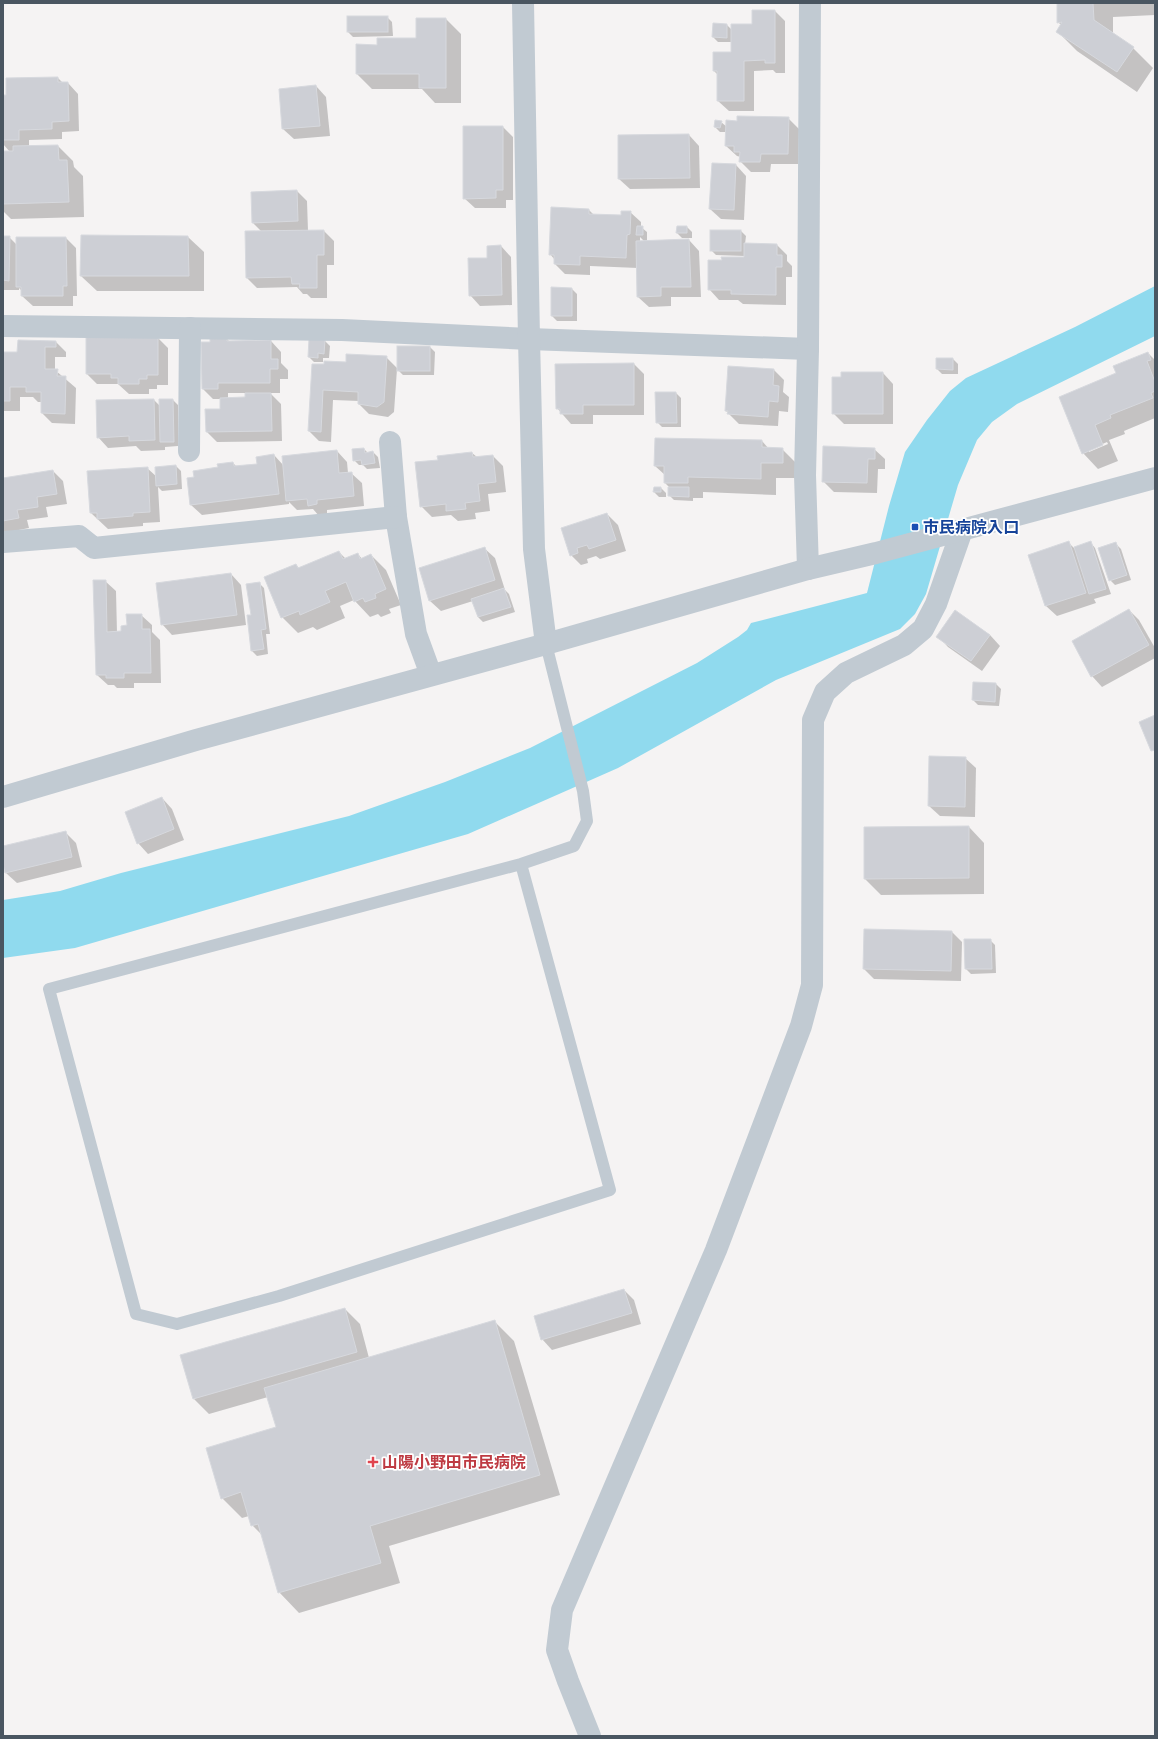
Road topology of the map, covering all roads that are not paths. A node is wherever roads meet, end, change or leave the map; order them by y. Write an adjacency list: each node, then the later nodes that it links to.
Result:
1 (523, 3): 5 (street)
2 (810, 3): 6 (street)
3 (3, 326): 4 (street)
4 (190, 328): 5 (street); 8 (street)
5 (529, 339): 6 (street); 14 (street)
6 (808, 348): 13 (street)
7 (390, 442): 10 (street)
8 (189, 451)
9 (1155, 478): 11 (street)
10 (396, 516): 12 (street); 15 (street)
11 (954, 532): 13 (street); 18 (street)
12 (3, 542)
13 (808, 569): 14 (street)
14 (546, 644): 15 (street); 17 (lane)
15 (431, 675): 16 (street)
16 (3, 798)
17 (521, 864): 17 (lane)
18 (590, 1736)

